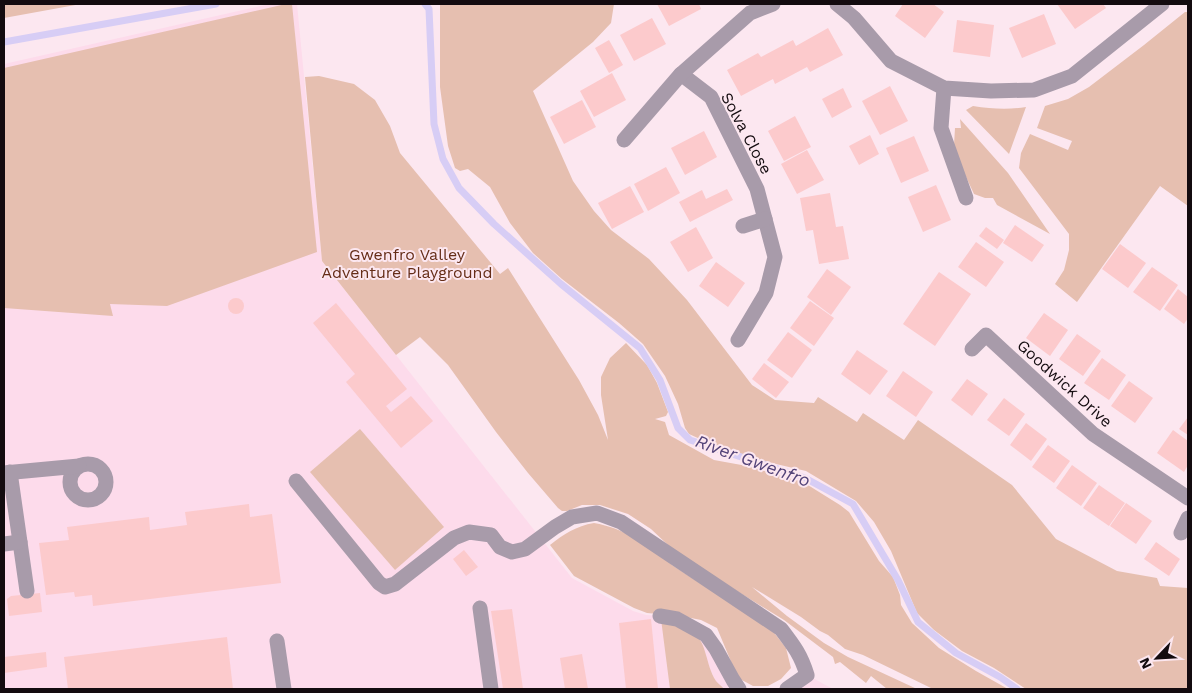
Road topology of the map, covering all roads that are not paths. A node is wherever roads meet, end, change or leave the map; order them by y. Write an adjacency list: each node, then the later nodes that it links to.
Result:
1 (774, 4): 4 (street)
2 (837, 4): 5 (street)
3 (1162, 4): 5 (street)
4 (681, 74): 6 (street); 8 (street, Solva Close)
5 (944, 88): 7 (street)
6 (624, 140)
7 (966, 198)
8 (765, 219): 9 (street); 10 (street, Solva Close)
9 (743, 226)
10 (738, 340)
11 (972, 348): 17 (street, Goodwick Drive)
12 (79, 466): 13 (street); 16 (street); 16 (street)
13 (49, 468): 14 (street); 16 (street)
14 (7, 472): 20 (street)
15 (296, 481): 29 (street)
16 (70, 487)
17 (1188, 498)
18 (1188, 518): 19 (street)
19 (1181, 533)
20 (20, 542): 21 (street); 22 (street)
21 (4, 544)
22 (27, 591)
23 (480, 608): 27 (street)
24 (660, 616): 28 (street)
25 (278, 641): 26 (street)
26 (284, 689)
27 (491, 689)
28 (739, 689)
29 (786, 689)

